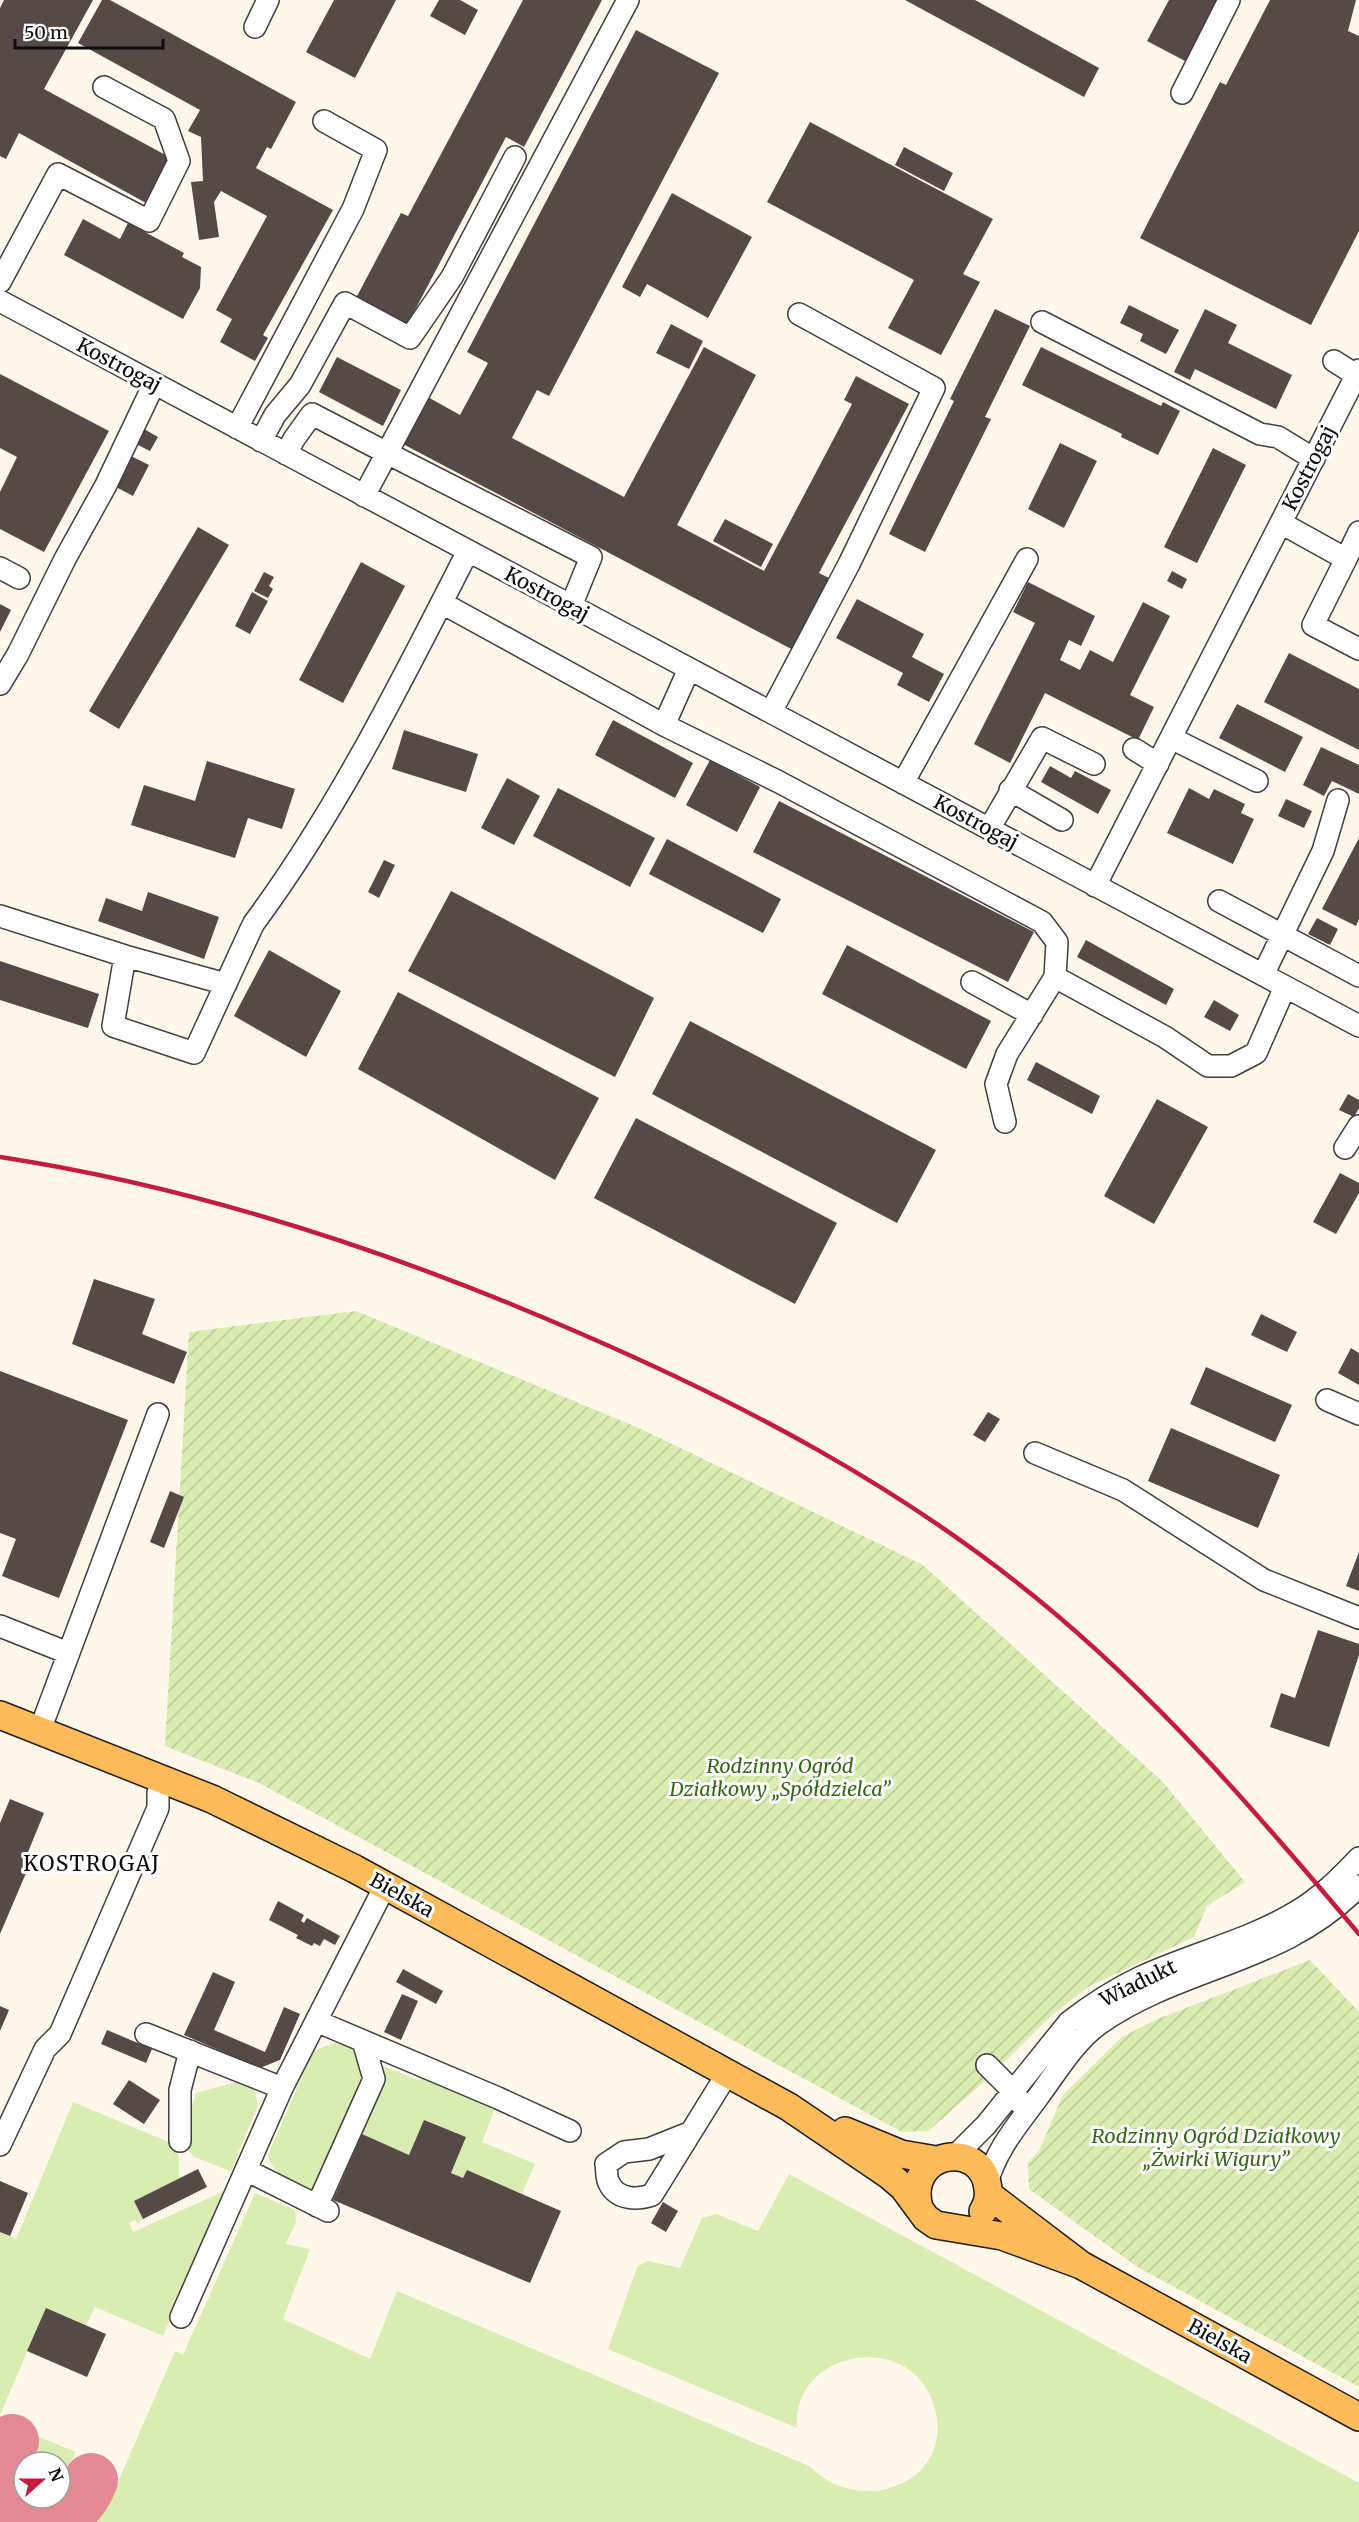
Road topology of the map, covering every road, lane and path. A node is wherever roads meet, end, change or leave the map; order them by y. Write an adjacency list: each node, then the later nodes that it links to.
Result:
1 (268, 0): 4 (street)
2 (628, 0): 18 (street)
3 (1229, 0): 6 (street)
4 (255, 27)
5 (104, 87): 9 (street)
6 (1182, 93)
7 (324, 121): 16 (street)
8 (515, 157): 17 (street)
9 (0, 282)
10 (0, 302): 15 (street, Kostrogaj)
11 (800, 314): 34 (street)
12 (1042, 322): 20 (street)
13 (1334, 361): 14 (street)
14 (1358, 372): 20 (street, Kostrogaj)
15 (154, 384): 16 (street, Kostrogaj); 33 (street)
16 (237, 428): 17 (street, Kostrogaj)
17 (261, 441): 19 (street, Kostrogaj)
18 (387, 453): 19 (street); 21 (street); 30 (street)
19 (286, 454): 21 (street, Kostrogaj)
20 (1314, 459): 22 (street, Kostrogaj)
21 (364, 496): 24 (street, Kostrogaj)
22 (1281, 523): 26 (street); 36 (street, Kostrogaj)
23 (1359, 531): 26 (street)
24 (468, 551): 29 (street); 30 (street, Kostrogaj)
25 (1027, 559): 41 (street)
26 (1346, 559): 31 (street)
27 (0, 568): 28 (street)
28 (19, 578)
29 (442, 603): 35 (street); 55 (street)
30 (571, 606): 32 (street, Kostrogaj)
31 (1359, 649)
32 (689, 669): 34 (street, Kostrogaj); 35 (street)
33 (0, 684)
34 (771, 712): 41 (street, Kostrogaj)
35 (664, 725): 53 (street)
36 (1171, 738): 39 (street, Kostrogaj); 40 (street)
37 (1134, 749): 39 (street)
38 (1094, 764): 42 (street)
39 (1158, 764): 46 (street, Kostrogaj)
40 (1257, 781)
41 (903, 783): 45 (street, Kostrogaj)
42 (1010, 790): 44 (street); 45 (street)
43 (1338, 801): 49 (street)
44 (1062, 820)
45 (989, 829): 46 (street, Kostrogaj)
46 (1095, 886): 51 (street, Kostrogaj)
47 (1220, 901): 49 (street)
48 (0, 916): 50 (street)
49 (1282, 935): 51 (street); 52 (street)
50 (125, 956): 55 (street); 55 (street)
51 (1263, 975): 56 (street, Kostrogaj)
52 (1359, 976)
53 (1055, 977): 56 (street); 57 (street)
54 (972, 982): 57 (street)
55 (226, 984)
56 (1285, 987): 58 (street, Kostrogaj)
57 (1032, 1015): 59 (street)
58 (1359, 1026)
59 (1005, 1122)
60 (1359, 1126): 61 (street)
61 (1345, 1148)
62 (1327, 1400): 64 (street)
63 (158, 1414): 68 (street)
64 (1359, 1414)
65 (1035, 1453): 66 (street)
66 (1359, 1618)
67 (0, 1626): 68 (street)
68 (68, 1653): 70 (street)
69 (0, 1715): 70 (main road, Bielska)
70 (40, 1730): 71 (main road, Bielska)
71 (163, 1779): 73 (main road, Bielska); 88 (street)
72 (1359, 1858): 82 (street, Wiadukt)
73 (385, 1886): 75 (street); 80 (main road, Bielska)
74 (1359, 1886): 84 (street, Wiadukt)
75 (316, 2021): 77 (street); 81 (street)
76 (146, 2034): 78 (street)
77 (363, 2041): 85 (street); 90 (street)
78 (190, 2051): 81 (street); 87 (street)
79 (987, 2065): 82 (street)
80 (727, 2074): 83 (main road, Bielska); 86 (street)
81 (282, 2088): 90 (street)
82 (1013, 2091): 84 (street); 89 (street, Wiadukt)
83 (789, 2107): 89 (main road, Bielska); 92 (main road, Bielska)
84 (1019, 2122): 91 (street, Wiadukt)
85 (570, 2131)
86 (689, 2133)
87 (180, 2141)
88 (0, 2145)
89 (945, 2158): 91 (main road, Bielska); 92 (main road)
90 (246, 2170): 95 (street)
91 (988, 2189): 93 (main road); 94 (main road, Bielska)
92 (919, 2208): 93 (main road, Bielska)
93 (959, 2228): 94 (main road, Bielska)
94 (1081, 2265): 96 (main road, Bielska)
95 (181, 2317)
96 (1359, 2417)

